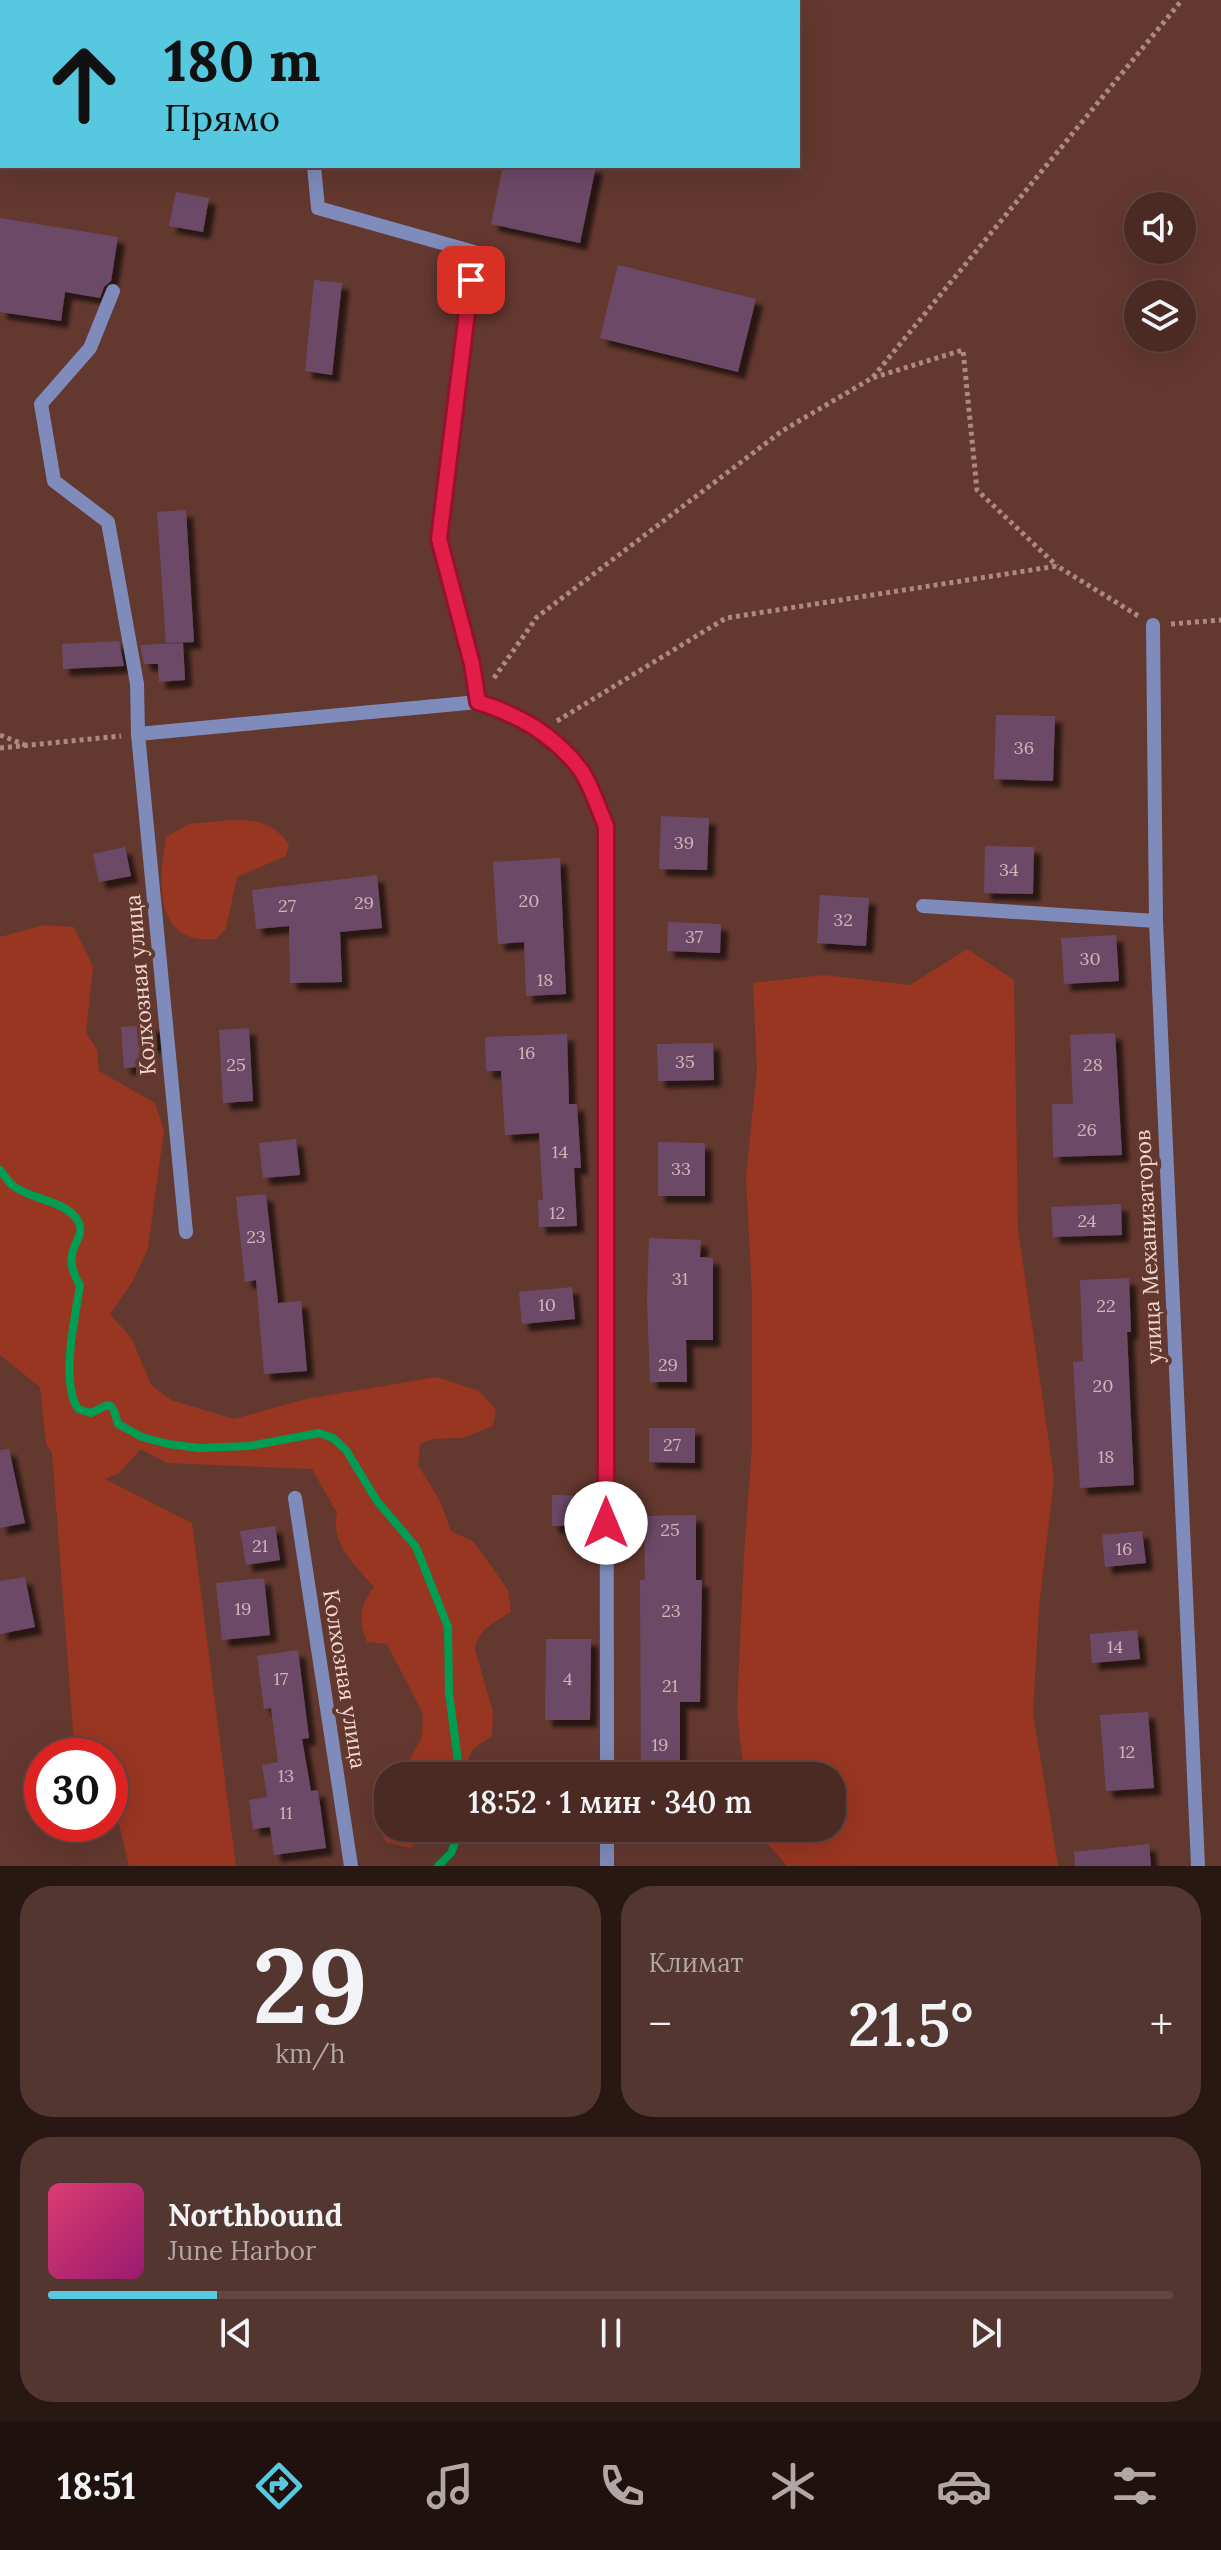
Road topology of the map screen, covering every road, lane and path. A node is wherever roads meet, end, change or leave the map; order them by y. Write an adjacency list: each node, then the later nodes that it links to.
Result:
1 (1182, 0): 4 (path)
2 (314, 168): 8 (street)
3 (113, 291): 10 (street, Колхозная улица)
4 (872, 378): 5 (path); 8 (path)
5 (1057, 566): 7 (path); 9 (path)
6 (1221, 620): 7 (path)
7 (1153, 625): 15 (street, улица Механизаторов)
8 (478, 702): 9 (street); 10 (street)
9 (543, 730): 18 (street)
10 (138, 734): 12 (path); 16 (street, Колхозная улица)
11 (0, 735): 12 (path)
12 (26, 745): 13 (path)
13 (0, 748)
14 (923, 906): 15 (street)
15 (1156, 921): 22 (street, улица Механизаторов)
16 (186, 1232)
17 (295, 1498): 20 (street, Колхозная улица)
18 (607, 1762)
19 (607, 1842): 21 (street)
20 (351, 1866)
21 (607, 1866)
22 (1198, 1866)

